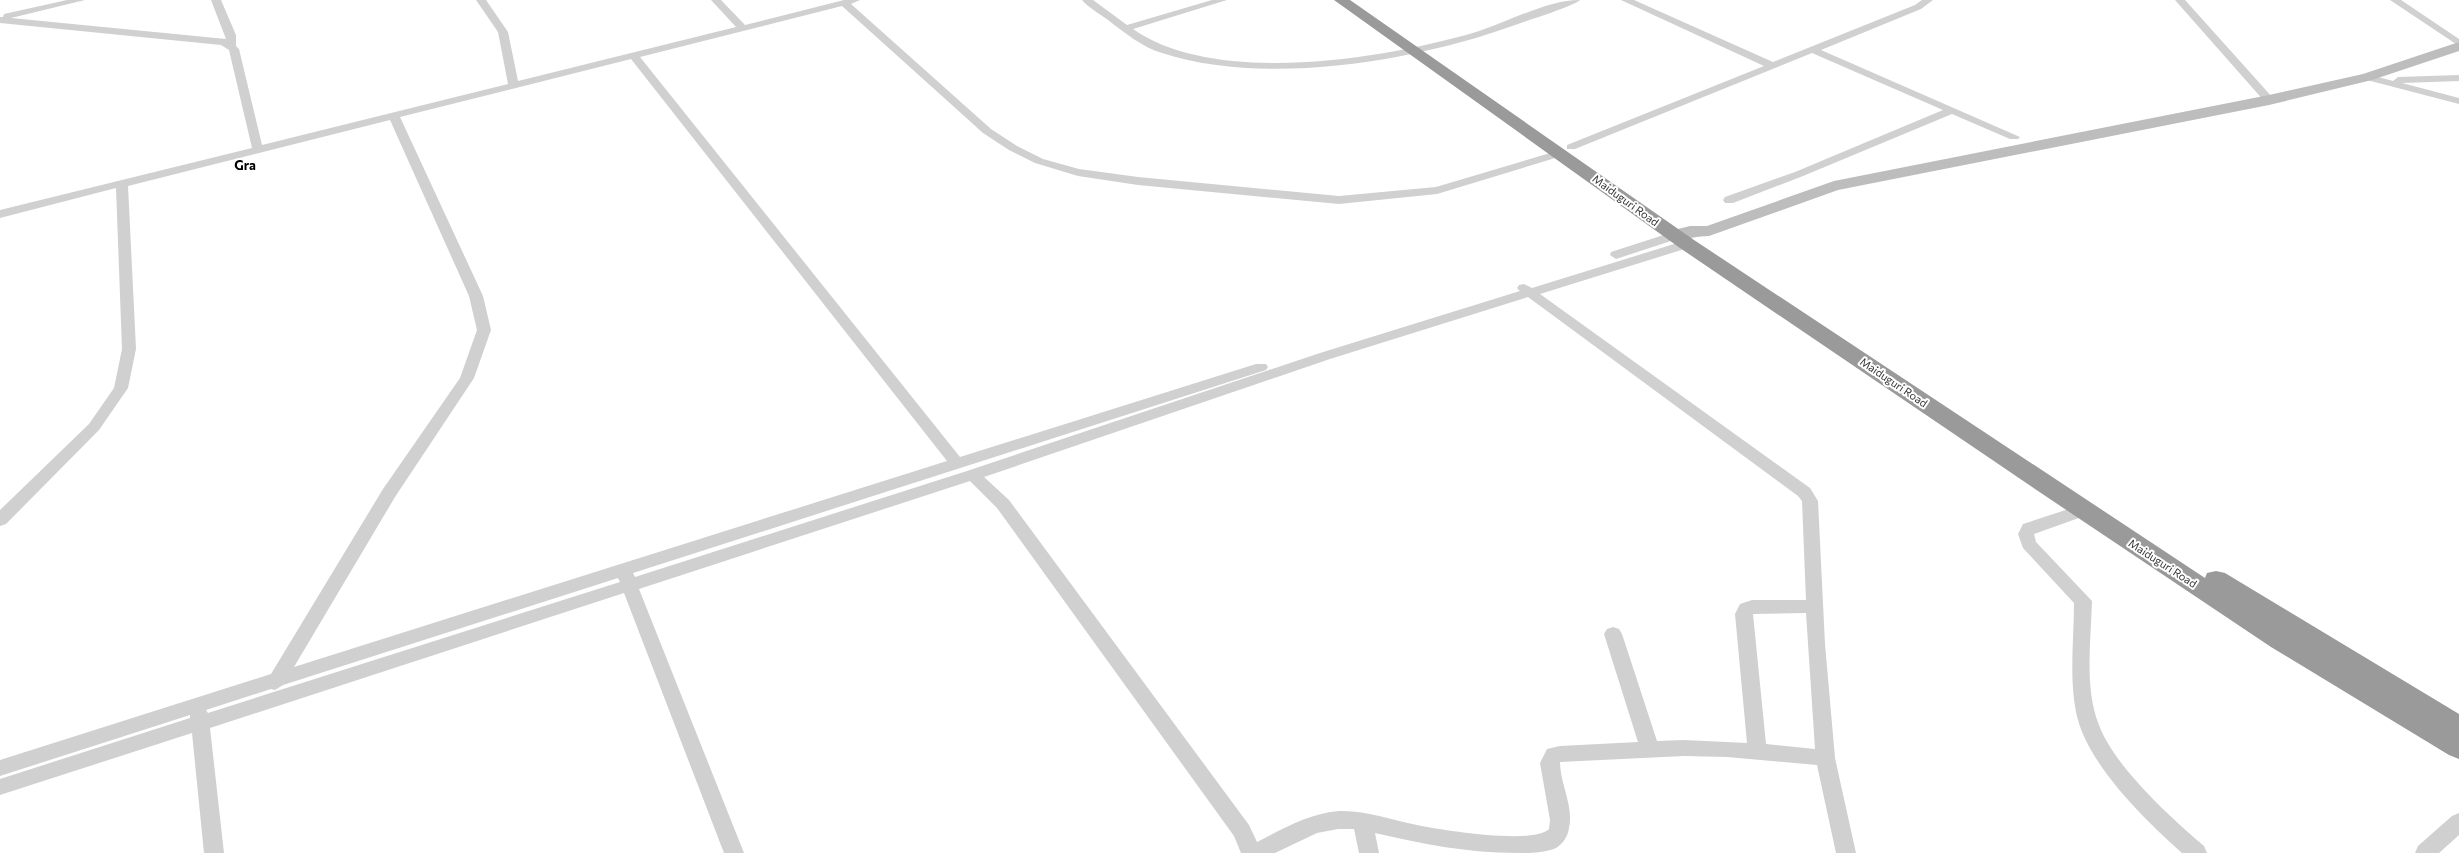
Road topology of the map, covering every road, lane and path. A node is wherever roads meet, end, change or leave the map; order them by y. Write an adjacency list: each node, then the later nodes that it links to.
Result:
1 (80, 0): 15 (street)
2 (216, 0): 19 (street)
3 (480, 0): 27 (street)
4 (716, 0): 16 (street)
5 (1087, 0): 17 (street)
6 (1222, 0): 17 (street)
7 (1340, 0): 21 (highway, Maiduguri Road)
8 (1358, 0): 21 (highway, Maiduguri Road)
9 (1626, 0): 24 (street)
10 (1928, 0): 22 (street)
11 (2180, 0): 28 (street)
12 (2395, 0): 18 (street)
13 (850, 1): 16 (street); 34 (street)
14 (1570, 1): 21 (street)
15 (0, 18): 19 (street)
16 (743, 28): 23 (street)
17 (1127, 28): 21 (street)
18 (2459, 43)
19 (231, 44): 33 (street)
20 (2459, 46): 26 (street)
21 (1420, 49): 34 (highway, Maiduguri Road)
22 (1814, 50): 24 (street); 30 (street)
23 (633, 55): 27 (street); 40 (street)
24 (1772, 66): 34 (street)
25 (2459, 78): 26 (street)
26 (2374, 79): 28 (street); 29 (street)
27 (514, 85): 31 (street)
28 (2269, 100): 38 (street)
29 (2459, 101)
30 (1953, 110): 32 (street); 36 (street)
31 (393, 115): 33 (street); 47 (street)
32 (2014, 138)
33 (258, 150): 35 (street)
34 (1566, 150): 38 (highway, Maiduguri Road)
35 (122, 184): 37 (street); 43 (street)
36 (1730, 200)
37 (0, 214)
38 (1692, 236): 39 (street); 42 (highway, Maiduguri Road); 50 (highway, Maiduguri Road)
39 (1524, 288): 40 (street); 41 (street); 45 (street)
40 (956, 464): 44 (street)
41 (973, 475): 44 (street); 62 (street)
42 (2084, 510): 51 (highway, Maiduguri Road); 66 (street)
43 (0, 520)
44 (627, 578): 47 (street); 48 (street); 61 (street)
45 (1815, 606): 53 (street); 54 (street)
46 (1613, 634): 52 (street)
47 (276, 680): 48 (street); 49 (street)
48 (264, 701): 49 (street)
49 (199, 714): 55 (street); 56 (street); 60 (street)
50 (2459, 728)
51 (2459, 747)
52 (1650, 750): 53 (street); 59 (street)
53 (1757, 752): 54 (street)
54 (1825, 758): 65 (street)
55 (0, 768)
56 (0, 787)
57 (1363, 822): 59 (street); 63 (street); 64 (street)
58 (2459, 822): 67 (street)
59 (1482, 848)
60 (214, 853)
61 (734, 853)
62 (1251, 853)
63 (1254, 853)
64 (1369, 853)
65 (1846, 853)
66 (2197, 853)
67 (2426, 853)

